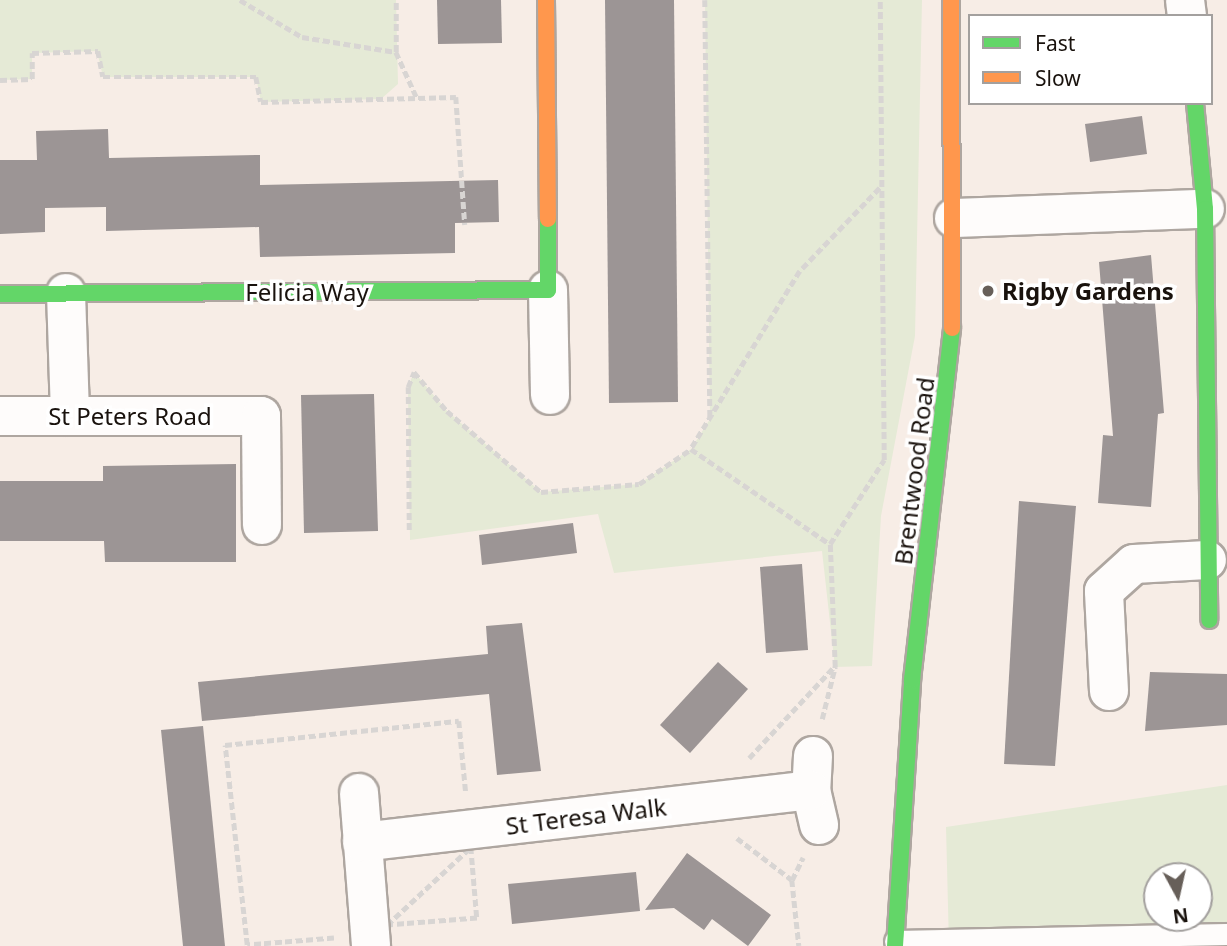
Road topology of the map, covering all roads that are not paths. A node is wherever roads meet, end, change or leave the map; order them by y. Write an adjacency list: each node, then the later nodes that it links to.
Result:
1 (545, 0): 6 (street)
2 (951, 0): 5 (street, Brentwood Road)
3 (1195, 105): 4 (street)
4 (1205, 209): 5 (street); 13 (street)
5 (954, 218): 20 (street, Brentwood Road)
6 (548, 290): 7 (street, Felicia Way); 9 (street)
7 (66, 293): 8 (street, Felicia Way); 11 (street)
8 (0, 294)
9 (550, 395)
10 (0, 416): 11 (street, St Peters Road)
11 (70, 416): 12 (street, St Peters Road)
12 (262, 525)
13 (1207, 561): 14 (street); 15 (street)
14 (1209, 620)
15 (1109, 691)
16 (814, 790): 18 (street, St Teresa Walk)
17 (359, 793): 18 (street)
18 (362, 842): 21 (street)
19 (1227, 934): 20 (lane)
20 (895, 943)
21 (371, 946)

